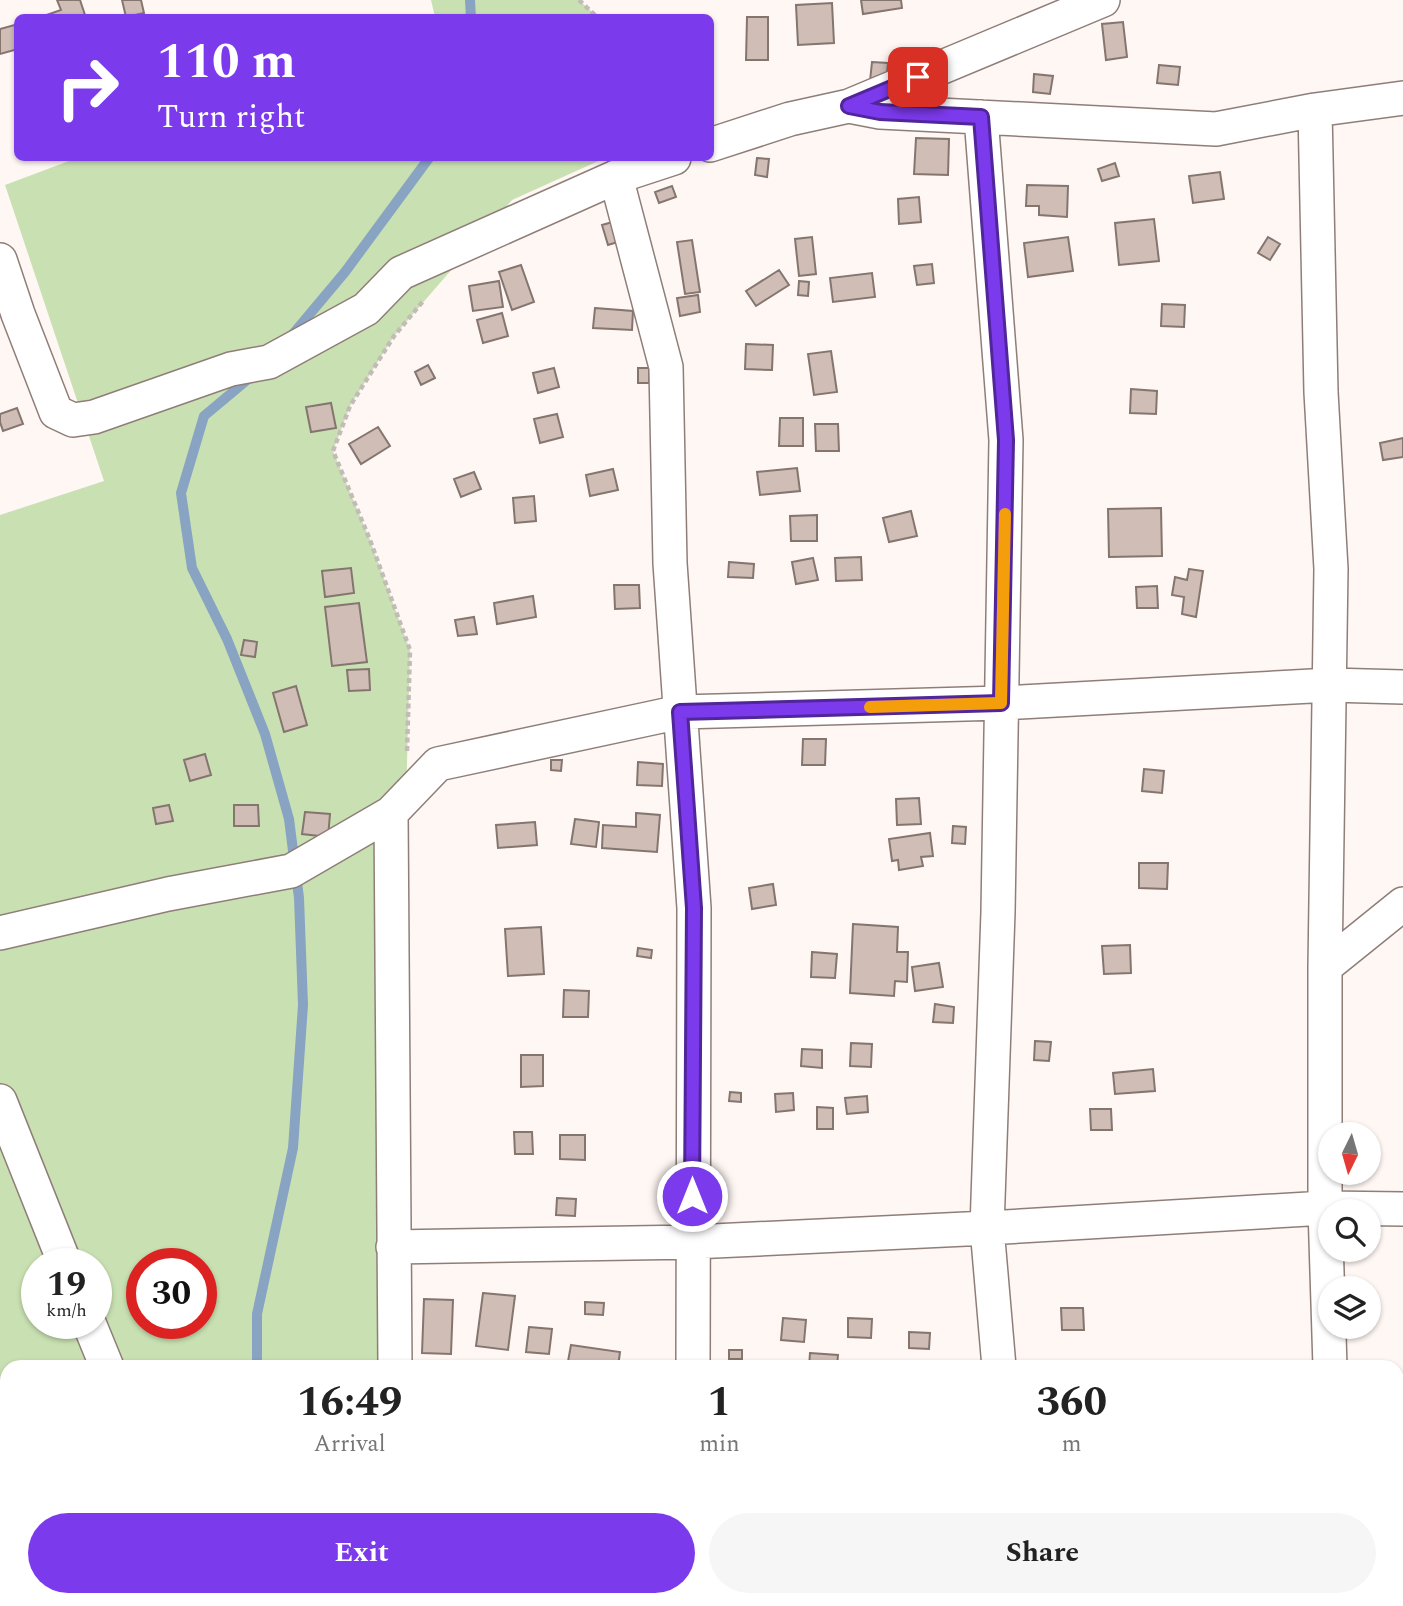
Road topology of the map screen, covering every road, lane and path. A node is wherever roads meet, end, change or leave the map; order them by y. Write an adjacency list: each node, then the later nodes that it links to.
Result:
1 (579, 0): 3 (path)
2 (1103, 0): 5 (street)
3 (594, 14)
4 (1403, 98): 6 (street)
5 (849, 106): 7 (street); 8 (street)
6 (1315, 110): 7 (street); 13 (street)
7 (981, 117): 15 (street)
8 (714, 144)
9 (665, 161): 10 (street)
10 (616, 177): 11 (street); 16 (street)
11 (0, 260)
12 (429, 293): 17 (path)
13 (1329, 685): 14 (street); 15 (street); 21 (street)
14 (1403, 687)
15 (1001, 703): 16 (street); 27 (street)
16 (680, 712): 18 (street); 28 (street)
17 (407, 752)
18 (391, 814): 20 (street); 29 (street)
19 (1403, 904): 21 (street)
20 (0, 933)
21 (1325, 967): 23 (street)
22 (0, 1101): 30 (street)
23 (1325, 1199)
24 (1318, 1209): 27 (street)
25 (1381, 1209): 26 (street)
26 (1403, 1209)
27 (987, 1228): 28 (street); 36 (street)
28 (693, 1242): 29 (street); 35 (street)
29 (393, 1247): 34 (street)
30 (59, 1248)
31 (1327, 1262): 37 (street)
32 (96, 1339): 33 (street)
33 (104, 1360)
34 (395, 1360)
35 (693, 1360)
36 (998, 1360)
37 (1330, 1360)

